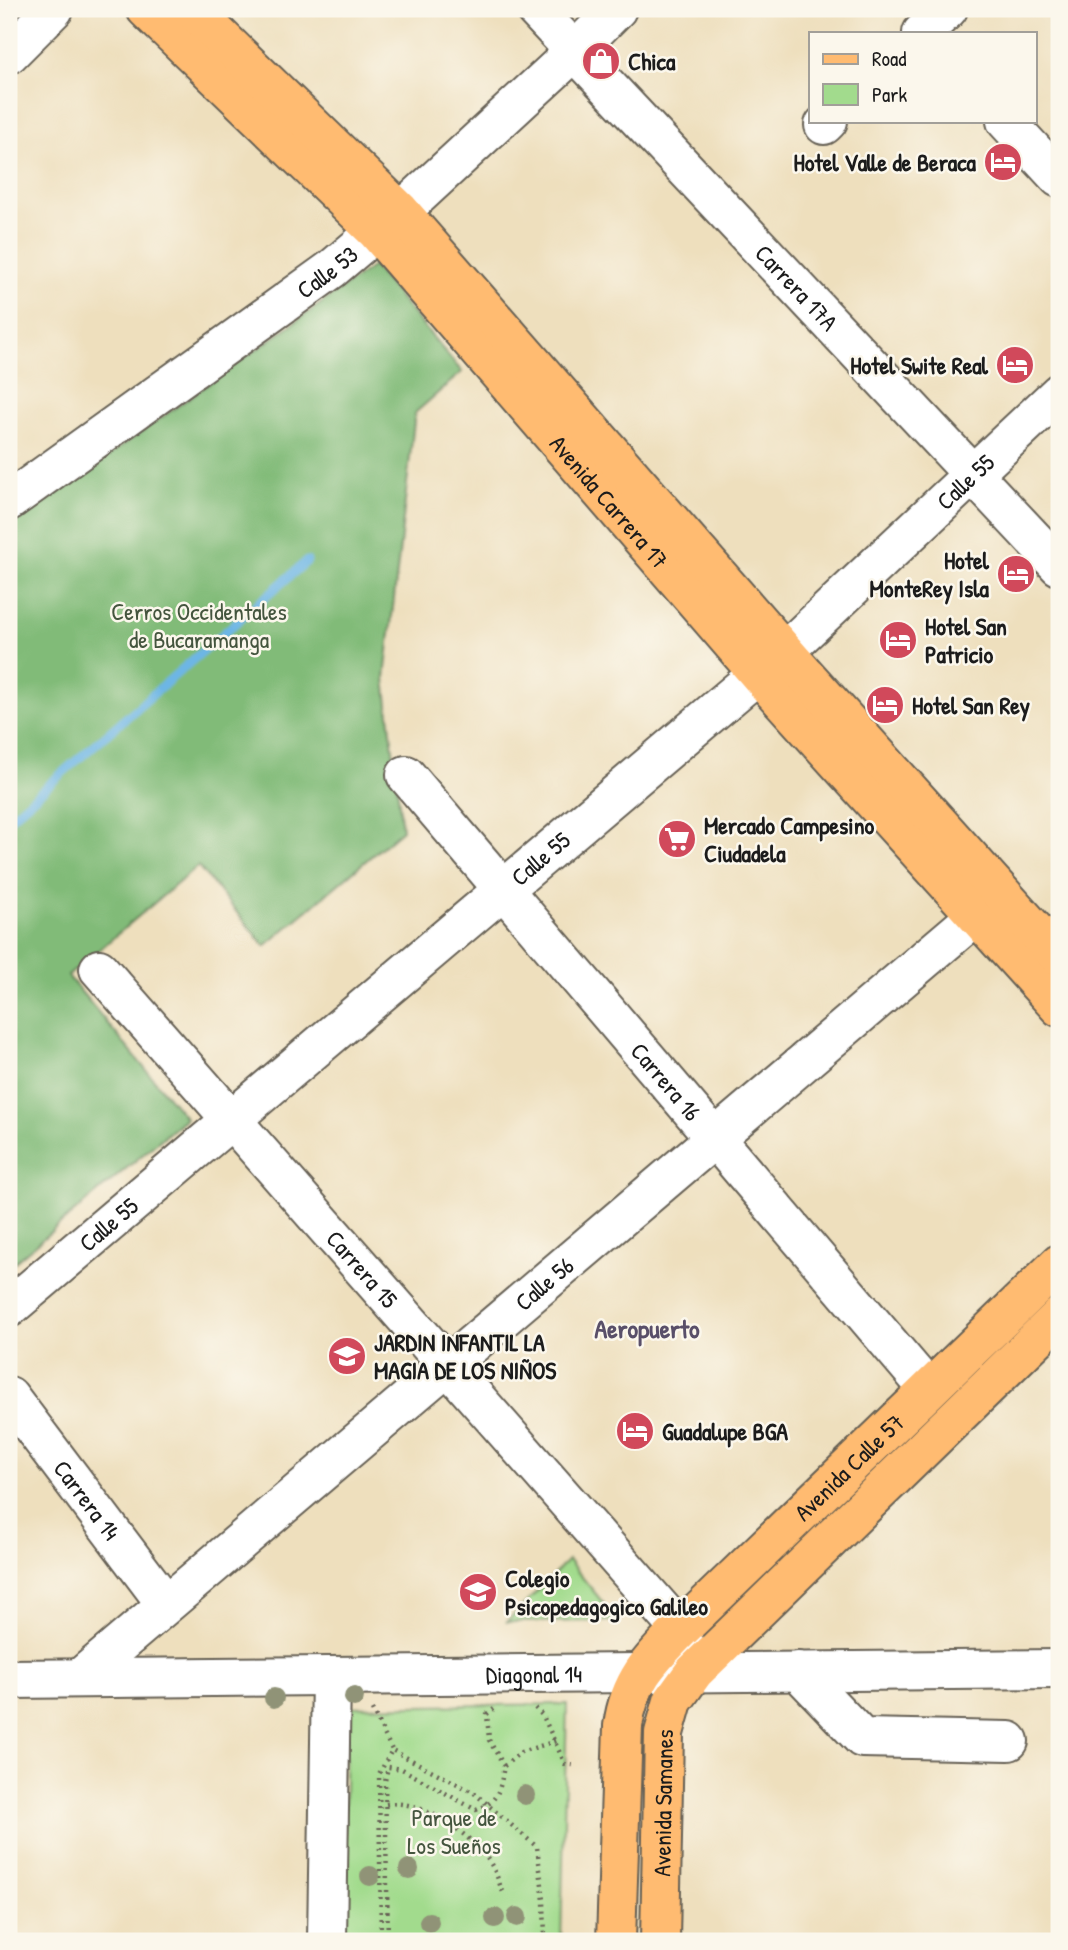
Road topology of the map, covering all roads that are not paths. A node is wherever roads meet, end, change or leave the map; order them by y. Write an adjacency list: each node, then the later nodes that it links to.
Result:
1 (54, 9): 7 (street)
2 (146, 9): 10 (main road, Avenida Carrera 17)
3 (192, 9): 10 (main road, Avenida Carrera 17)
4 (535, 9): 6 (street, Carrera 17A)
5 (617, 9): 6 (street, Calle 53)
6 (575, 51): 10 (street, Calle 53); 12 (street, Carrera 17A)
7 (9, 54)
8 (1007, 122): 9 (street)
9 (1059, 178)
10 (388, 221): 13 (street, Calle 53); 15 (main road, Avenida Carrera 17)
11 (1059, 393): 12 (street, Calle 55)
12 (973, 474): 14 (street, Carrera 17A); 15 (street, Calle 55)
13 (9, 501)
14 (1059, 566)
15 (771, 662): 17 (street, Calle 55); 18 (main road, Avenida Carrera 17); 19 (main road, Avenida Carrera 17)
16 (406, 775): 17 (street, Carrera 16)
17 (503, 891): 22 (street, Calle 55); 23 (street, Carrera 16)
18 (977, 915): 21 (main road, Avenida Carrera 17); 23 (street, Calle 56)
19 (1059, 957)
20 (99, 969): 22 (street, Carrera 15)
21 (1059, 1007)
22 (231, 1121): 25 (street, Calle 55); 27 (street, Carrera 15)
23 (714, 1138): 27 (street, Calle 56); 28 (street, Carrera 16)
24 (1059, 1264): 28 (main road, Avenida Calle 57)
25 (9, 1308)
26 (1059, 1317): 34 (main road, Avenida Calle 57)
27 (446, 1366): 30 (street, Calle 56); 31 (street, Carrera 15)
28 (928, 1389): 31 (main road, Avenida Calle 57)
29 (9, 1396): 30 (street, Carrera 14)
30 (166, 1604): 37 (street, Calle 56)
31 (680, 1630): 34 (street, Carrera 15); 35 (main road, Avenida Calle 57)
32 (1059, 1668): 33 (street, Diagonal 14)
33 (798, 1671): 34 (street, Diagonal 14); 39 (street)
34 (694, 1672): 35 (street, Diagonal 14); 42 (main road, Avenida Samanes)
35 (641, 1673): 36 (street, Diagonal 14); 41 (main road, Avenida Samanes)
36 (331, 1676): 37 (street, Diagonal 14); 40 (street)
37 (80, 1678): 38 (street, Diagonal 14)
38 (9, 1679)
39 (1009, 1741)
40 (327, 1941)
41 (617, 1941)
42 (660, 1941)

